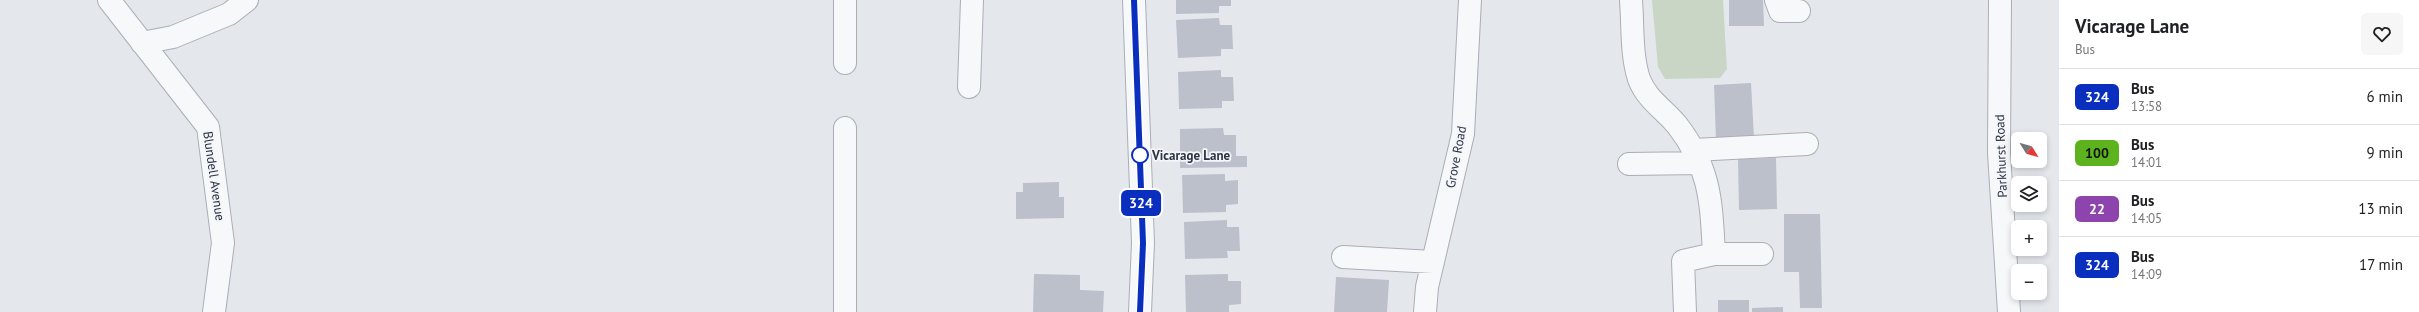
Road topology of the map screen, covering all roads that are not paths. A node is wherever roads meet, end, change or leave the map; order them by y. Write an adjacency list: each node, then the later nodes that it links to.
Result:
1 (109, 0): 11 (street, Blundell Avenue)
2 (247, 0): 11 (street)
3 (846, 0): 12 (street)
4 (972, 0): 13 (street)
5 (1134, 0): 24 (street)
6 (1470, 0): 21 (street, Grove Road)
7 (1631, 0): 16 (street)
8 (1776, 0): 10 (street)
9 (2000, 0): 27 (street, Parkhurst Road)
10 (1799, 11)
11 (142, 43): 22 (street, Blundell Avenue)
12 (846, 63)
13 (969, 87)
14 (845, 128): 23 (street)
15 (1807, 144): 16 (street)
16 (1697, 156): 17 (street); 18 (street)
17 (1629, 164)
18 (1714, 254): 19 (street); 26 (street)
19 (1762, 254)
20 (1343, 257): 21 (street)
21 (1433, 262): 25 (street, Grove Road)
22 (214, 312)
23 (845, 312)
24 (1140, 312)
25 (1425, 312)
26 (1685, 312)
27 (2009, 312)

